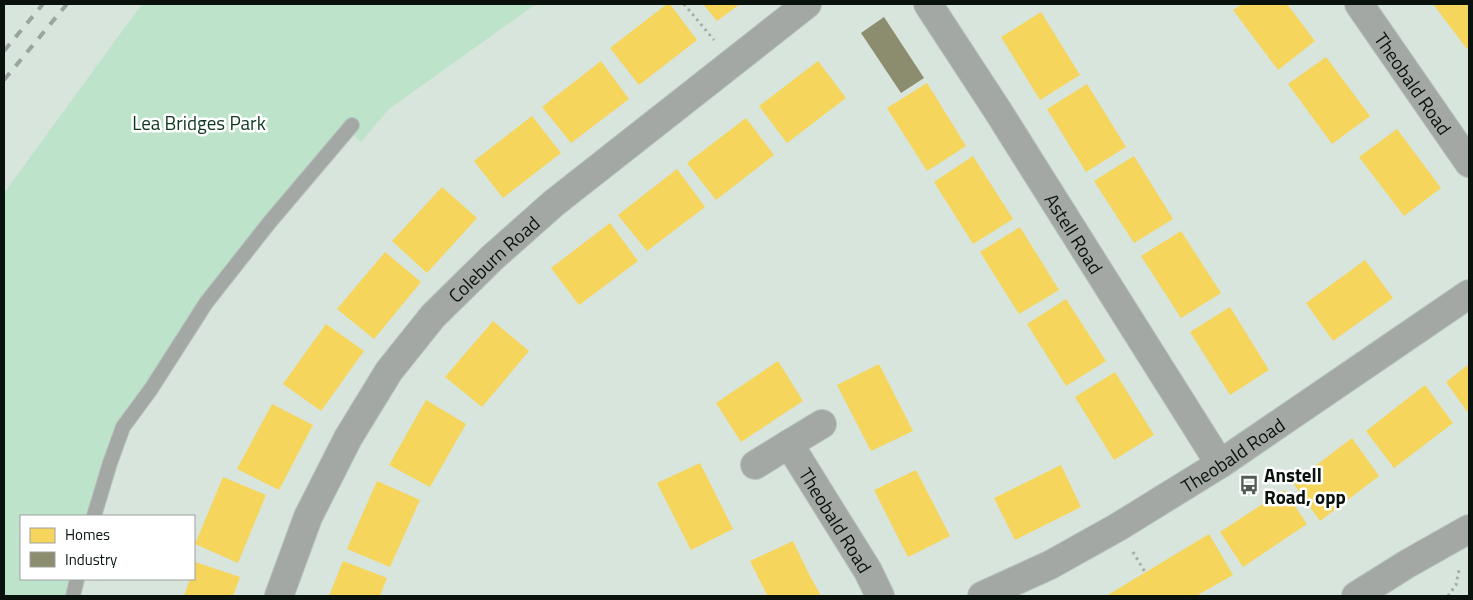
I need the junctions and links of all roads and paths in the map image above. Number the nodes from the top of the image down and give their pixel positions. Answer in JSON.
{"nodes":[{"id":1,"x":684,"y":4,"type":"edge"},
{"id":2,"x":807,"y":4,"type":"edge"},
{"id":3,"x":928,"y":4,"type":"edge"},
{"id":4,"x":1358,"y":4,"type":"edge"},
{"id":5,"x":732,"y":62,"type":"junction"},
{"id":6,"x":352,"y":125,"type":"dead end"},
{"id":7,"x":1469,"y":163,"type":"edge"},
{"id":8,"x":1469,"y":294,"type":"edge"},
{"id":9,"x":822,"y":424,"type":"dead end"},
{"id":10,"x":789,"y":444,"type":"junction"},
{"id":11,"x":1220,"y":464,"type":"junction"},
{"id":12,"x":755,"y":465,"type":"dead end"},
{"id":13,"x":94,"y":515,"type":"edge"},
{"id":14,"x":1469,"y":529,"type":"edge"},
{"id":15,"x":77,"y":580,"type":"edge"},
{"id":16,"x":72,"y":596,"type":"edge"},
{"id":17,"x":279,"y":596,"type":"edge"},
{"id":18,"x":880,"y":596,"type":"edge"},
{"id":19,"x":982,"y":596,"type":"edge"},
{"id":20,"x":1356,"y":596,"type":"edge"}],
"edges":[{"from":1,"to":5,"type":"path"},
{"from":2,"to":5,"type":"street","name":"Coleburn Road"},
{"from":3,"to":11,"type":"street","name":"Astell Road"},
{"from":4,"to":7,"type":"street","name":"Theobald Road"},
{"from":5,"to":17,"type":"street","name":"Coleburn Road"},
{"from":6,"to":13,"type":"lane"},
{"from":8,"to":11,"type":"street","name":"Theobald Road"},
{"from":9,"to":10,"type":"street"},
{"from":10,"to":12,"type":"street"},
{"from":10,"to":18,"type":"street","name":"Theobald Road"},
{"from":11,"to":19,"type":"street","name":"Theobald Road"},
{"from":14,"to":20,"type":"street"},
{"from":15,"to":16,"type":"lane"}]}
